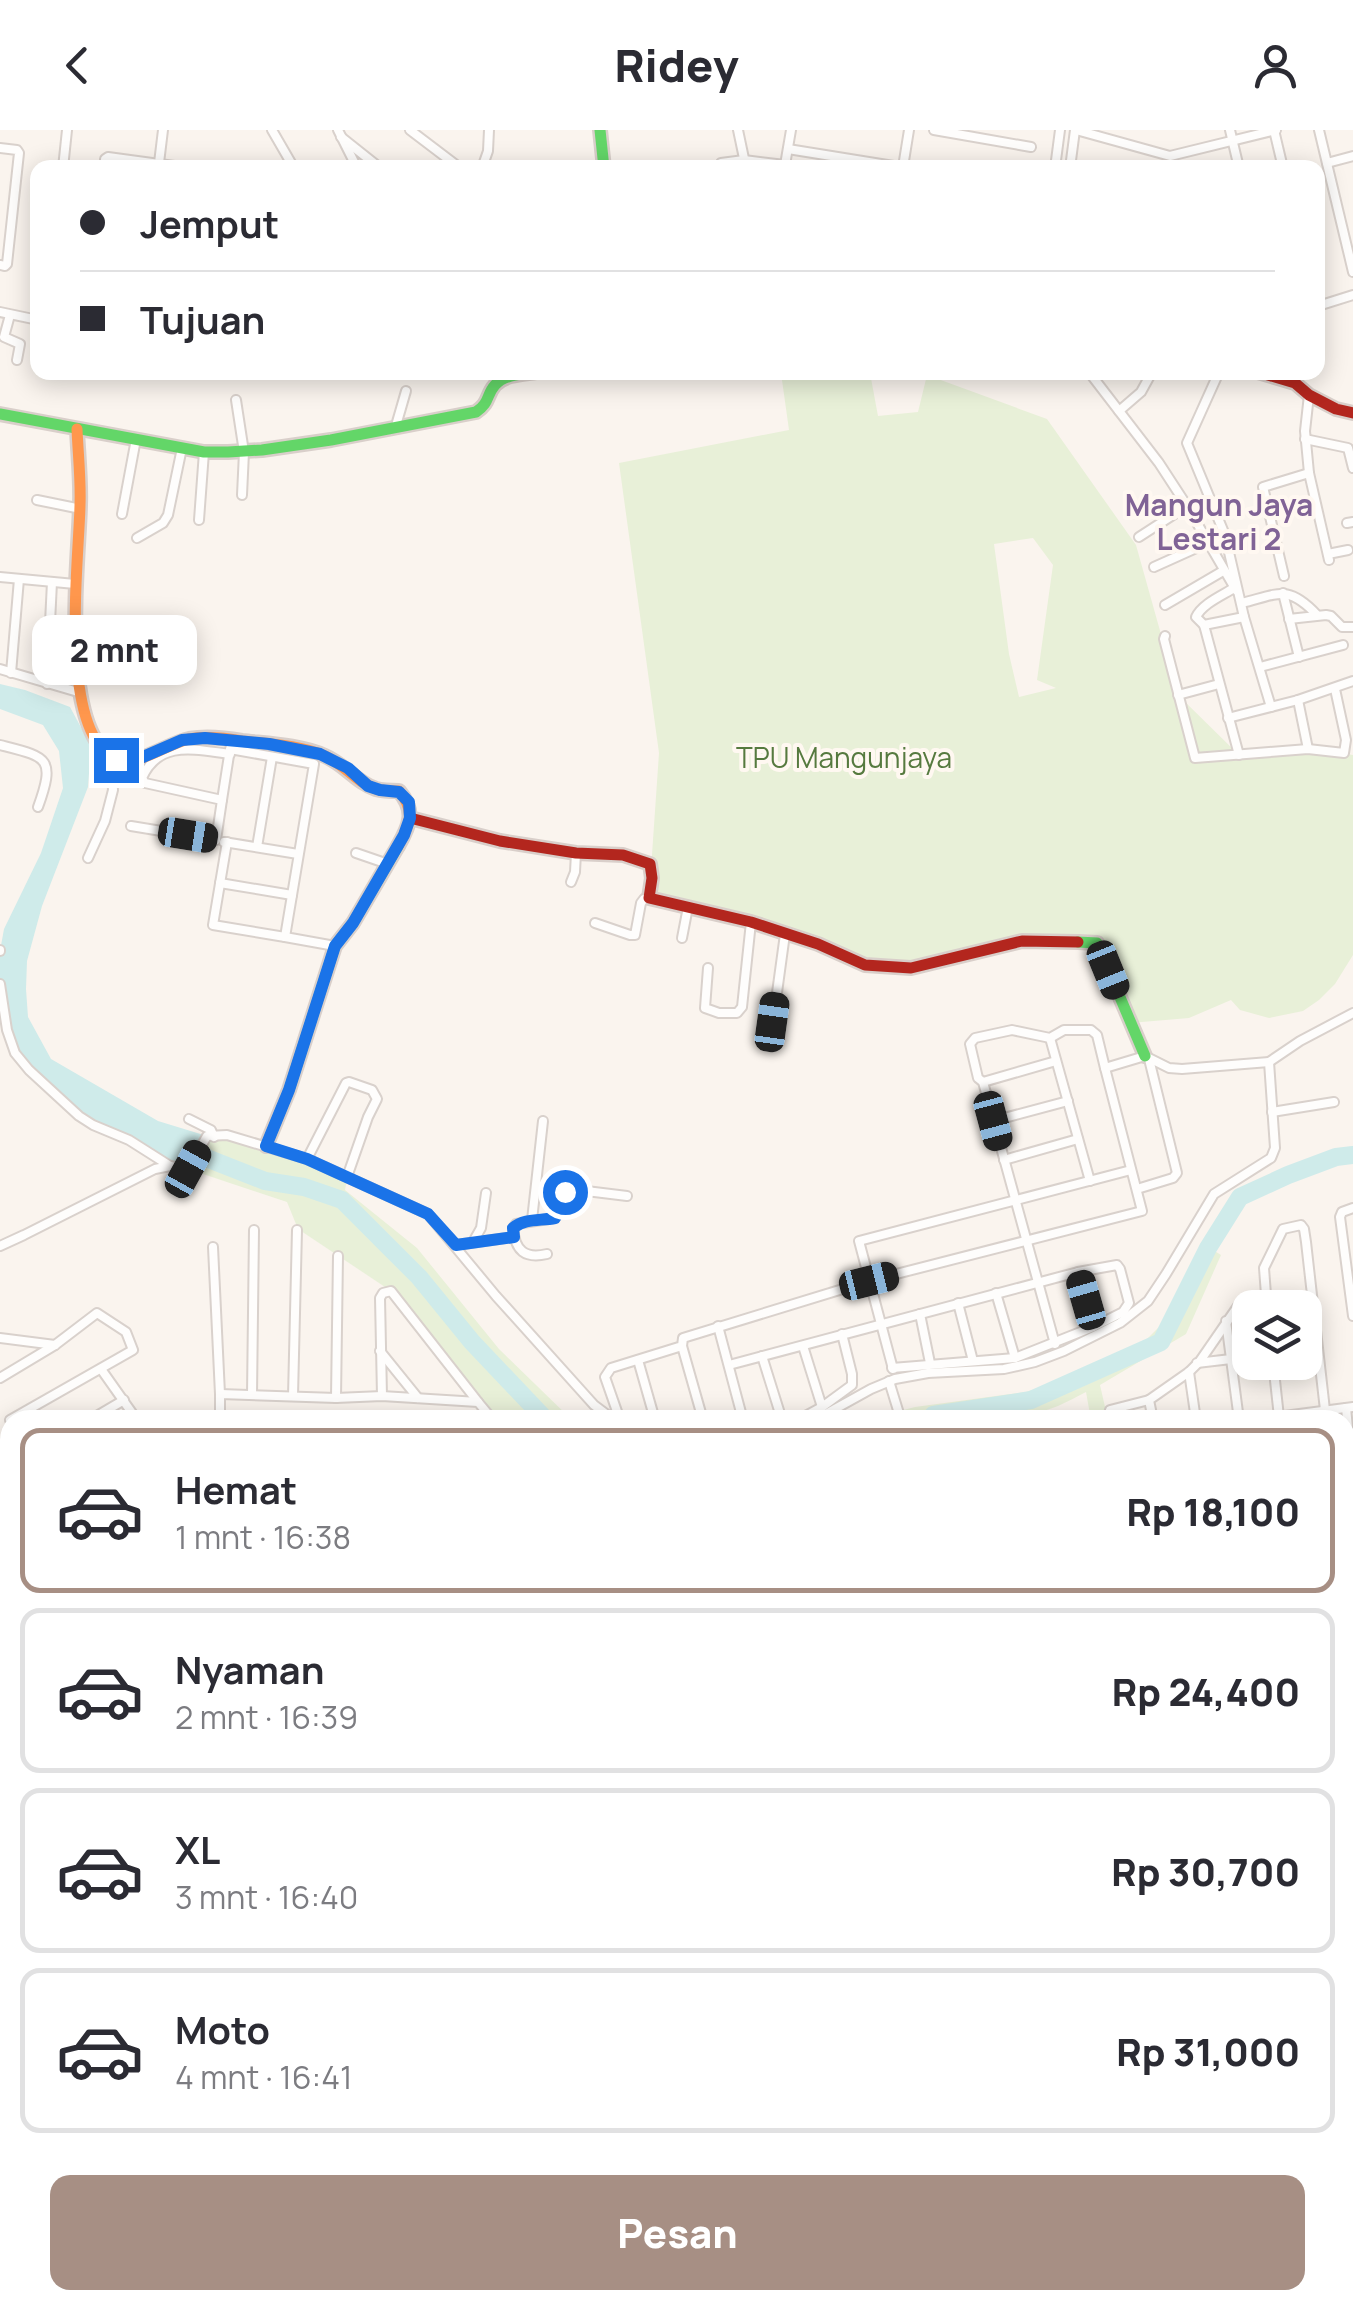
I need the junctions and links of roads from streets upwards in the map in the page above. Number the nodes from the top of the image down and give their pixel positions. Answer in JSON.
{"nodes":[{"id":1,"x":67,"y":130,"type":"edge"},
{"id":2,"x":162,"y":130,"type":"edge"},
{"id":3,"x":272,"y":130,"type":"edge"},
{"id":4,"x":410,"y":130,"type":"edge"},
{"id":5,"x":489,"y":130,"type":"edge"},
{"id":6,"x":600,"y":130,"type":"edge"},
{"id":7,"x":738,"y":130,"type":"edge"},
{"id":8,"x":791,"y":130,"type":"edge"},
{"id":9,"x":909,"y":130,"type":"edge"},
{"id":10,"x":934,"y":130,"type":"edge"},
{"id":11,"x":1018,"y":130,"type":"edge"},
{"id":12,"x":1060,"y":130,"type":"edge"},
{"id":13,"x":1076,"y":130,"type":"edge"},
{"id":14,"x":1230,"y":130,"type":"edge"},
{"id":15,"x":1274,"y":130,"type":"edge"},
{"id":16,"x":1320,"y":130,"type":"edge"},
{"id":17,"x":953,"y":132,"type":"edge"},
{"id":18,"x":340,"y":134,"type":"edge"},
{"id":19,"x":1111,"y":134,"type":"edge"},
{"id":20,"x":1233,"y":140,"type":"junction"},
{"id":21,"x":1016,"y":144,"type":"junction"},
{"id":22,"x":1031,"y":147,"type":"dead end"},
{"id":23,"x":0,"y":148,"type":"edge"},
{"id":24,"x":788,"y":149,"type":"junction"},
{"id":25,"x":1353,"y":156,"type":"edge"},
{"id":26,"x":65,"y":160,"type":"edge"},
{"id":27,"x":159,"y":160,"type":"edge"},
{"id":28,"x":289,"y":160,"type":"edge"},
{"id":29,"x":354,"y":160,"type":"edge"},
{"id":30,"x":371,"y":160,"type":"edge"},
{"id":31,"x":449,"y":160,"type":"edge"},
{"id":32,"x":485,"y":160,"type":"edge"},
{"id":33,"x":603,"y":160,"type":"edge"},
{"id":34,"x":744,"y":160,"type":"edge"},
{"id":35,"x":787,"y":160,"type":"edge"},
{"id":36,"x":861,"y":160,"type":"edge"},
{"id":37,"x":905,"y":160,"type":"edge"},
{"id":38,"x":1055,"y":160,"type":"edge"},
{"id":39,"x":1071,"y":160,"type":"edge"},
{"id":40,"x":1237,"y":160,"type":"edge"},
{"id":41,"x":1280,"y":160,"type":"edge"},
{"id":42,"x":1327,"y":163,"type":"junction"},
{"id":43,"x":0,"y":265,"type":"edge"},
{"id":44,"x":1353,"y":272,"type":"edge"},
{"id":45,"x":1353,"y":295,"type":"edge"},
{"id":46,"x":1325,"y":304,"type":"edge"},
{"id":47,"x":5,"y":314,"type":"edge"},
{"id":48,"x":30,"y":319,"type":"edge"},
{"id":49,"x":17,"y":360,"type":"dead end"},
{"id":50,"x":500,"y":380,"type":"edge"},
{"id":51,"x":1095,"y":380,"type":"edge"},
{"id":52,"x":1148,"y":380,"type":"edge"},
{"id":53,"x":1215,"y":380,"type":"edge"},
{"id":54,"x":1298,"y":380,"type":"edge"},
{"id":55,"x":406,"y":391,"type":"dead end"},
{"id":56,"x":1309,"y":395,"type":"junction"},
{"id":57,"x":236,"y":400,"type":"dead end"},
{"id":58,"x":1119,"y":411,"type":"junction"},
{"id":59,"x":1353,"y":413,"type":"edge"},
{"id":60,"x":0,"y":414,"type":"edge"},
{"id":61,"x":76,"y":429,"type":"junction"},
{"id":62,"x":395,"y":429,"type":"junction"},
{"id":63,"x":1306,"y":438,"type":"junction"},
{"id":64,"x":136,"y":440,"type":"junction"},
{"id":65,"x":182,"y":448,"type":"junction"},
{"id":66,"x":204,"y":452,"type":"junction"},
{"id":67,"x":244,"y":452,"type":"junction"},
{"id":68,"x":1353,"y":468,"type":"edge"},
{"id":69,"x":1309,"y":474,"type":"junction"},
{"id":70,"x":242,"y":495,"type":"dead end"},
{"id":71,"x":37,"y":500,"type":"dead end"},
{"id":72,"x":1187,"y":506,"type":"junction"},
{"id":73,"x":81,"y":509,"type":"junction"},
{"id":74,"x":122,"y":514,"type":"dead end"},
{"id":75,"x":200,"y":520,"type":"dead end"},
{"id":76,"x":1225,"y":535,"type":"junction"},
{"id":77,"x":137,"y":538,"type":"dead end"},
{"id":78,"x":1139,"y":538,"type":"dead end"},
{"id":79,"x":1206,"y":542,"type":"junction"},
{"id":80,"x":1348,"y":550,"type":"dead end"},
{"id":81,"x":1154,"y":567,"type":"dead end"},
{"id":82,"x":1222,"y":571,"type":"junction"},
{"id":83,"x":1284,"y":576,"type":"dead end"},
{"id":84,"x":0,"y":577,"type":"edge"},
{"id":85,"x":19,"y":579,"type":"junction"},
{"id":86,"x":52,"y":582,"type":"junction"},
{"id":87,"x":75,"y":584,"type":"junction"},
{"id":88,"x":1283,"y":593,"type":"junction"},
{"id":89,"x":1238,"y":595,"type":"junction"},
{"id":90,"x":1166,"y":605,"type":"dead end"},
{"id":91,"x":1317,"y":615,"type":"junction"},
{"id":92,"x":1244,"y":617,"type":"junction"},
{"id":93,"x":1289,"y":619,"type":"junction"},
{"id":94,"x":1204,"y":624,"type":"junction"},
{"id":95,"x":1353,"y":626,"type":"edge"},
{"id":96,"x":1165,"y":636,"type":"dead end"},
{"id":97,"x":1343,"y":646,"type":"dead end"},
{"id":98,"x":1299,"y":657,"type":"junction"},
{"id":99,"x":1260,"y":667,"type":"junction"},
{"id":100,"x":0,"y":669,"type":"edge"},
{"id":101,"x":10,"y":672,"type":"junction"},
{"id":102,"x":1353,"y":682,"type":"edge"},
{"id":103,"x":47,"y":684,"type":"junction"},
{"id":104,"x":1219,"y":684,"type":"junction"},
{"id":105,"x":1334,"y":689,"type":"junction"},
{"id":106,"x":78,"y":692,"type":"junction"},
{"id":107,"x":1178,"y":695,"type":"junction"},
{"id":108,"x":1298,"y":700,"type":"junction"},
{"id":109,"x":1270,"y":707,"type":"junction"},
{"id":110,"x":1228,"y":718,"type":"junction"},
{"id":111,"x":0,"y":746,"type":"edge"},
{"id":112,"x":1308,"y":750,"type":"junction"},
{"id":113,"x":230,"y":754,"type":"junction"},
{"id":114,"x":1239,"y":755,"type":"junction"},
{"id":115,"x":272,"y":756,"type":"junction"},
{"id":116,"x":110,"y":757,"type":"junction"},
{"id":117,"x":222,"y":800,"type":"junction"},
{"id":118,"x":38,"y":807,"type":"dead end"},
{"id":119,"x":410,"y":818,"type":"junction"},
{"id":120,"x":131,"y":826,"type":"dead end"},
{"id":121,"x":216,"y":840,"type":"junction"},
{"id":122,"x":227,"y":842,"type":"junction"},
{"id":123,"x":257,"y":848,"type":"junction"},
{"id":124,"x":356,"y":853,"type":"dead end"},
{"id":125,"x":576,"y":853,"type":"junction"},
{"id":126,"x":298,"y":854,"type":"junction"},
{"id":127,"x":88,"y":858,"type":"dead end"},
{"id":128,"x":388,"y":864,"type":"junction"},
{"id":129,"x":571,"y":882,"type":"dead end"},
{"id":130,"x":220,"y":883,"type":"junction"},
{"id":131,"x":292,"y":896,"type":"junction"},
{"id":132,"x":648,"y":898,"type":"junction"},
{"id":133,"x":688,"y":907,"type":"junction"},
{"id":134,"x":751,"y":922,"type":"junction"},
{"id":135,"x":595,"y":923,"type":"dead end"},
{"id":136,"x":785,"y":934,"type":"junction"},
{"id":137,"x":286,"y":937,"type":"junction"},
{"id":138,"x":682,"y":938,"type":"dead end"},
{"id":139,"x":335,"y":946,"type":"junction"},
{"id":140,"x":708,"y":968,"type":"dead end"},
{"id":141,"x":0,"y":984,"type":"edge"},
{"id":142,"x":1353,"y":1013,"type":"edge"},
{"id":143,"x":772,"y":1022,"type":"dead end"},
{"id":144,"x":1050,"y":1038,"type":"junction"},
{"id":145,"x":1147,"y":1058,"type":"junction"},
{"id":146,"x":1056,"y":1061,"type":"junction"},
{"id":147,"x":1269,"y":1062,"type":"junction"},
{"id":148,"x":1106,"y":1068,"type":"junction"},
{"id":149,"x":982,"y":1082,"type":"junction"},
{"id":150,"x":1068,"y":1101,"type":"junction"},
{"id":151,"x":1334,"y":1102,"type":"dead end"},
{"id":152,"x":1272,"y":1112,"type":"junction"},
{"id":153,"x":189,"y":1118,"type":"dead end"},
{"id":154,"x":543,"y":1121,"type":"dead end"},
{"id":155,"x":993,"y":1121,"type":"junction"},
{"id":156,"x":210,"y":1136,"type":"junction"},
{"id":157,"x":1078,"y":1139,"type":"junction"},
{"id":158,"x":266,"y":1146,"type":"junction"},
{"id":159,"x":307,"y":1159,"type":"junction"},
{"id":160,"x":1004,"y":1160,"type":"junction"},
{"id":161,"x":170,"y":1166,"type":"junction"},
{"id":162,"x":1131,"y":1170,"type":"junction"},
{"id":163,"x":347,"y":1177,"type":"junction"},
{"id":164,"x":1090,"y":1181,"type":"junction"},
{"id":165,"x":1136,"y":1189,"type":"junction"},
{"id":166,"x":486,"y":1193,"type":"dead end"},
{"id":167,"x":627,"y":1196,"type":"dead end"},
{"id":168,"x":1015,"y":1200,"type":"junction"},
{"id":169,"x":1353,"y":1208,"type":"edge"},
{"id":170,"x":532,"y":1220,"type":"junction"},
{"id":171,"x":254,"y":1230,"type":"dead end"},
{"id":172,"x":297,"y":1230,"type":"dead end"},
{"id":173,"x":514,"y":1237,"type":"junction"},
{"id":174,"x":472,"y":1242,"type":"junction"},
{"id":175,"x":1027,"y":1242,"type":"junction"},
{"id":176,"x":456,"y":1245,"type":"junction"},
{"id":177,"x":0,"y":1246,"type":"edge"},
{"id":178,"x":213,"y":1246,"type":"dead end"},
{"id":179,"x":547,"y":1254,"type":"dead end"},
{"id":180,"x":338,"y":1256,"type":"dead end"},
{"id":181,"x":1078,"y":1272,"type":"junction"},
{"id":182,"x":869,"y":1281,"type":"junction"},
{"id":183,"x":1037,"y":1282,"type":"junction"},
{"id":184,"x":1266,"y":1290,"type":"edge"},
{"id":185,"x":1311,"y":1290,"type":"edge"},
{"id":186,"x":996,"y":1293,"type":"junction"},
{"id":187,"x":958,"y":1304,"type":"junction"},
{"id":188,"x":920,"y":1314,"type":"junction"},
{"id":189,"x":1232,"y":1314,"type":"edge"},
{"id":190,"x":1353,"y":1316,"type":"edge"},
{"id":191,"x":1226,"y":1321,"type":"junction"},
{"id":192,"x":881,"y":1324,"type":"junction"},
{"id":193,"x":718,"y":1326,"type":"junction"},
{"id":194,"x":1094,"y":1327,"type":"junction"},
{"id":195,"x":842,"y":1334,"type":"junction"},
{"id":196,"x":0,"y":1338,"type":"edge"},
{"id":197,"x":1056,"y":1344,"type":"junction"},
{"id":198,"x":56,"y":1345,"type":"junction"},
{"id":199,"x":682,"y":1346,"type":"junction"},
{"id":200,"x":803,"y":1346,"type":"junction"},
{"id":201,"x":380,"y":1350,"type":"junction"},
{"id":202,"x":762,"y":1356,"type":"junction"},
{"id":203,"x":1014,"y":1358,"type":"junction"},
{"id":204,"x":1231,"y":1359,"type":"junction"},
{"id":205,"x":638,"y":1360,"type":"junction"},
{"id":206,"x":974,"y":1361,"type":"junction"},
{"id":207,"x":930,"y":1363,"type":"junction"},
{"id":208,"x":1198,"y":1363,"type":"junction"},
{"id":209,"x":729,"y":1365,"type":"junction"},
{"id":210,"x":892,"y":1368,"type":"junction"},
{"id":211,"x":101,"y":1369,"type":"junction"},
{"id":212,"x":1189,"y":1372,"type":"junction"},
{"id":213,"x":0,"y":1378,"type":"edge"},
{"id":214,"x":892,"y":1380,"type":"junction"},
{"id":215,"x":1275,"y":1380,"type":"edge"},
{"id":216,"x":1322,"y":1380,"type":"edge"},
{"id":217,"x":220,"y":1394,"type":"junction"},
{"id":218,"x":252,"y":1395,"type":"junction"},
{"id":219,"x":293,"y":1396,"type":"junction"},
{"id":220,"x":382,"y":1396,"type":"junction"},
{"id":221,"x":336,"y":1398,"type":"junction"},
{"id":222,"x":418,"y":1398,"type":"junction"},
{"id":223,"x":124,"y":1400,"type":"junction"},
{"id":224,"x":1149,"y":1400,"type":"junction"},
{"id":225,"x":478,"y":1402,"type":"junction"},
{"id":226,"x":822,"y":1407,"type":"junction"},
{"id":227,"x":1347,"y":1408,"type":"edge"},
{"id":228,"x":28,"y":1410,"type":"edge"},
{"id":229,"x":107,"y":1410,"type":"edge"},
{"id":230,"x":130,"y":1410,"type":"edge"},
{"id":231,"x":220,"y":1410,"type":"edge"},
{"id":232,"x":485,"y":1410,"type":"edge"},
{"id":233,"x":602,"y":1410,"type":"edge"},
{"id":234,"x":614,"y":1410,"type":"edge"},
{"id":235,"x":652,"y":1410,"type":"edge"},
{"id":236,"x":700,"y":1410,"type":"edge"},
{"id":237,"x":740,"y":1410,"type":"edge"},
{"id":238,"x":779,"y":1410,"type":"edge"},
{"id":239,"x":816,"y":1410,"type":"edge"},
{"id":240,"x":835,"y":1410,"type":"edge"},
{"id":241,"x":898,"y":1410,"type":"edge"},
{"id":242,"x":1110,"y":1410,"type":"edge"},
{"id":243,"x":1151,"y":1410,"type":"edge"},
{"id":244,"x":1195,"y":1410,"type":"edge"},
{"id":245,"x":1238,"y":1410,"type":"edge"},
{"id":246,"x":1278,"y":1410,"type":"edge"},
{"id":247,"x":1325,"y":1410,"type":"joint"}],
"edges":[{"from":1,"to":26,"type":"street"},
{"from":2,"to":27,"type":"street"},
{"from":3,"to":28,"type":"street"},
{"from":4,"to":31,"type":"street"},
{"from":5,"to":32,"type":"street"},
{"from":6,"to":33,"type":"street"},
{"from":7,"to":34,"type":"street"},
{"from":8,"to":24,"type":"street"},
{"from":9,"to":37,"type":"street"},
{"from":10,"to":17,"type":"street"},
{"from":11,"to":21,"type":"street"},
{"from":12,"to":38,"type":"street"},
{"from":13,"to":19,"type":"street"},
{"from":13,"to":39,"type":"street"},
{"from":14,"to":20,"type":"street"},
{"from":15,"to":20,"type":"street"},
{"from":15,"to":41,"type":"street"},
{"from":16,"to":42,"type":"street"},
{"from":17,"to":21,"type":"street"},
{"from":18,"to":29,"type":"street"},
{"from":18,"to":30,"type":"street"},
{"from":19,"to":20,"type":"street"},
{"from":20,"to":40,"type":"street"},
{"from":21,"to":22,"type":"street"},
{"from":23,"to":43,"type":"street"},
{"from":24,"to":35,"type":"street"},
{"from":24,"to":36,"type":"street"},
{"from":25,"to":42,"type":"street"},
{"from":42,"to":44,"type":"street"},
{"from":45,"to":46,"type":"street"},
{"from":47,"to":48,"type":"street"},
{"from":47,"to":49,"type":"street"},
{"from":50,"to":62,"type":"street"},
{"from":51,"to":58,"type":"street"},
{"from":52,"to":58,"type":"street"},
{"from":53,"to":76,"type":"street"},
{"from":54,"to":56,"type":"street"},
{"from":55,"to":62,"type":"street"},
{"from":56,"to":59,"type":"street"},
{"from":56,"to":63,"type":"street"},
{"from":57,"to":67,"type":"street"},
{"from":58,"to":72,"type":"street"},
{"from":60,"to":61,"type":"street"},
{"from":61,"to":64,"type":"street"},
{"from":61,"to":73,"type":"street"},
{"from":62,"to":67,"type":"street"},
{"from":63,"to":68,"type":"street"},
{"from":63,"to":69,"type":"street"},
{"from":64,"to":65,"type":"street"},
{"from":64,"to":74,"type":"street"},
{"from":65,"to":66,"type":"street"},
{"from":65,"to":77,"type":"street"},
{"from":66,"to":67,"type":"street"},
{"from":66,"to":75,"type":"street"},
{"from":67,"to":70,"type":"street"},
{"from":69,"to":80,"type":"street"},
{"from":69,"to":83,"type":"street"},
{"from":71,"to":73,"type":"street"},
{"from":72,"to":78,"type":"street"},
{"from":72,"to":79,"type":"street"},
{"from":73,"to":87,"type":"street"},
{"from":76,"to":79,"type":"street"},
{"from":76,"to":89,"type":"street"},
{"from":79,"to":81,"type":"street"},
{"from":79,"to":82,"type":"street"},
{"from":82,"to":89,"type":"street"},
{"from":82,"to":90,"type":"street"},
{"from":84,"to":85,"type":"street"},
{"from":85,"to":86,"type":"street"},
{"from":85,"to":101,"type":"street"},
{"from":86,"to":87,"type":"street"},
{"from":86,"to":103,"type":"street"},
{"from":87,"to":106,"type":"street"},
{"from":88,"to":89,"type":"street"},
{"from":88,"to":91,"type":"street"},
{"from":88,"to":93,"type":"street"},
{"from":89,"to":92,"type":"street"},
{"from":89,"to":94,"type":"street"},
{"from":91,"to":93,"type":"street"},
{"from":91,"to":95,"type":"street"},
{"from":92,"to":94,"type":"street"},
{"from":92,"to":99,"type":"street"},
{"from":93,"to":98,"type":"street"},
{"from":94,"to":104,"type":"street"},
{"from":96,"to":107,"type":"street"},
{"from":97,"to":98,"type":"street"},
{"from":98,"to":99,"type":"street"},
{"from":99,"to":109,"type":"street"},
{"from":100,"to":101,"type":"street"},
{"from":101,"to":103,"type":"street"},
{"from":102,"to":105,"type":"street"},
{"from":103,"to":106,"type":"street"},
{"from":104,"to":107,"type":"street"},
{"from":104,"to":110,"type":"street"},
{"from":105,"to":108,"type":"street"},
{"from":105,"to":112,"type":"street"},
{"from":106,"to":116,"type":"street"},
{"from":107,"to":114,"type":"street"},
{"from":108,"to":109,"type":"street"},
{"from":108,"to":112,"type":"street"},
{"from":109,"to":110,"type":"street"},
{"from":110,"to":114,"type":"street"},
{"from":111,"to":118,"type":"street"},
{"from":112,"to":114,"type":"street"},
{"from":113,"to":115,"type":"street"},
{"from":113,"to":117,"type":"street"},
{"from":113,"to":117,"type":"street"},
{"from":115,"to":123,"type":"street"},
{"from":115,"to":126,"type":"street"},
{"from":116,"to":119,"type":"street"},
{"from":116,"to":127,"type":"street"},
{"from":117,"to":121,"type":"street"},
{"from":119,"to":125,"type":"street"},
{"from":119,"to":128,"type":"street"},
{"from":120,"to":121,"type":"street"},
{"from":121,"to":122,"type":"street"},
{"from":122,"to":123,"type":"street"},
{"from":122,"to":130,"type":"street"},
{"from":123,"to":126,"type":"street"},
{"from":124,"to":128,"type":"street"},
{"from":125,"to":129,"type":"street"},
{"from":125,"to":132,"type":"street"},
{"from":126,"to":131,"type":"street"},
{"from":128,"to":139,"type":"street"},
{"from":130,"to":131,"type":"street"},
{"from":130,"to":137,"type":"street"},
{"from":131,"to":137,"type":"street"},
{"from":132,"to":133,"type":"street"},
{"from":132,"to":135,"type":"street"},
{"from":133,"to":134,"type":"street"},
{"from":133,"to":138,"type":"street"},
{"from":134,"to":136,"type":"street"},
{"from":134,"to":140,"type":"street"},
{"from":136,"to":143,"type":"street"},
{"from":136,"to":145,"type":"street"},
{"from":137,"to":139,"type":"street"},
{"from":139,"to":158,"type":"street"},
{"from":141,"to":161,"type":"street"},
{"from":142,"to":147,"type":"street"},
{"from":144,"to":146,"type":"street"},
{"from":144,"to":148,"type":"street"},
{"from":144,"to":149,"type":"street"},
{"from":145,"to":147,"type":"street"},
{"from":145,"to":148,"type":"street"},
{"from":145,"to":165,"type":"street"},
{"from":146,"to":149,"type":"street"},
{"from":146,"to":150,"type":"street"},
{"from":147,"to":152,"type":"street"},
{"from":148,"to":162,"type":"street"},
{"from":149,"to":155,"type":"street"},
{"from":150,"to":155,"type":"street"},
{"from":150,"to":157,"type":"street"},
{"from":151,"to":152,"type":"street"},
{"from":152,"to":214,"type":"street"},
{"from":153,"to":156,"type":"street"},
{"from":154,"to":170,"type":"street"},
{"from":155,"to":160,"type":"street"},
{"from":156,"to":158,"type":"street"},
{"from":156,"to":161,"type":"street"},
{"from":157,"to":160,"type":"street"},
{"from":157,"to":164,"type":"street"},
{"from":158,"to":159,"type":"street"},
{"from":159,"to":163,"type":"street"},
{"from":159,"to":163,"type":"street"},
{"from":160,"to":168,"type":"street"},
{"from":161,"to":177,"type":"street"},
{"from":162,"to":164,"type":"street"},
{"from":162,"to":165,"type":"street"},
{"from":163,"to":176,"type":"street"},
{"from":164,"to":168,"type":"street"},
{"from":165,"to":175,"type":"street"},
{"from":166,"to":174,"type":"street"},
{"from":167,"to":170,"type":"street"},
{"from":168,"to":175,"type":"street"},
{"from":168,"to":182,"type":"street"},
{"from":169,"to":190,"type":"street"},
{"from":170,"to":173,"type":"street"},
{"from":171,"to":218,"type":"street"},
{"from":172,"to":219,"type":"street"},
{"from":173,"to":174,"type":"street"},
{"from":173,"to":179,"type":"street"},
{"from":174,"to":176,"type":"street"},
{"from":175,"to":182,"type":"street"},
{"from":175,"to":183,"type":"street"},
{"from":176,"to":233,"type":"street"},
{"from":178,"to":217,"type":"street"},
{"from":180,"to":221,"type":"street"},
{"from":181,"to":183,"type":"street"},
{"from":181,"to":194,"type":"street"},
{"from":181,"to":194,"type":"street"},
{"from":182,"to":192,"type":"street"},
{"from":182,"to":193,"type":"street"},
{"from":183,"to":186,"type":"street"},
{"from":183,"to":197,"type":"street"},
{"from":184,"to":185,"type":"street"},
{"from":186,"to":187,"type":"street"},
{"from":186,"to":203,"type":"street"},
{"from":187,"to":188,"type":"street"},
{"from":187,"to":206,"type":"street"},
{"from":188,"to":192,"type":"street"},
{"from":188,"to":207,"type":"street"},
{"from":189,"to":191,"type":"street"},
{"from":191,"to":204,"type":"street"},
{"from":191,"to":208,"type":"street"},
{"from":192,"to":195,"type":"street"},
{"from":192,"to":210,"type":"street"},
{"from":193,"to":199,"type":"street"},
{"from":193,"to":209,"type":"street"},
{"from":194,"to":197,"type":"street"},
{"from":195,"to":200,"type":"street"},
{"from":195,"to":226,"type":"street"},
{"from":196,"to":198,"type":"street"},
{"from":197,"to":203,"type":"street"},
{"from":198,"to":211,"type":"street"},
{"from":198,"to":213,"type":"street"},
{"from":199,"to":205,"type":"street"},
{"from":199,"to":236,"type":"street"},
{"from":200,"to":202,"type":"street"},
{"from":200,"to":226,"type":"street"},
{"from":201,"to":220,"type":"street"},
{"from":201,"to":222,"type":"street"},
{"from":201,"to":225,"type":"street"},
{"from":202,"to":209,"type":"street"},
{"from":202,"to":238,"type":"street"},
{"from":203,"to":206,"type":"street"},
{"from":204,"to":208,"type":"street"},
{"from":204,"to":245,"type":"street"},
{"from":205,"to":234,"type":"street"},
{"from":205,"to":235,"type":"street"},
{"from":206,"to":207,"type":"street"},
{"from":207,"to":210,"type":"street"},
{"from":208,"to":212,"type":"street"},
{"from":209,"to":237,"type":"street"},
{"from":210,"to":214,"type":"street"},
{"from":211,"to":223,"type":"street"},
{"from":211,"to":228,"type":"street"},
{"from":212,"to":224,"type":"street"},
{"from":212,"to":244,"type":"street"},
{"from":214,"to":240,"type":"street"},
{"from":214,"to":241,"type":"street"},
{"from":215,"to":246,"type":"street"},
{"from":216,"to":247,"type":"street"},
{"from":217,"to":218,"type":"street"},
{"from":217,"to":231,"type":"street"},
{"from":218,"to":219,"type":"street"},
{"from":219,"to":221,"type":"street"},
{"from":220,"to":221,"type":"street"},
{"from":220,"to":222,"type":"street"},
{"from":222,"to":225,"type":"street"},
{"from":223,"to":229,"type":"street"},
{"from":223,"to":230,"type":"street"},
{"from":224,"to":242,"type":"street"},
{"from":224,"to":243,"type":"street"},
{"from":225,"to":232,"type":"street"},
{"from":226,"to":239,"type":"street"},
{"from":227,"to":247,"type":"street"}]}
